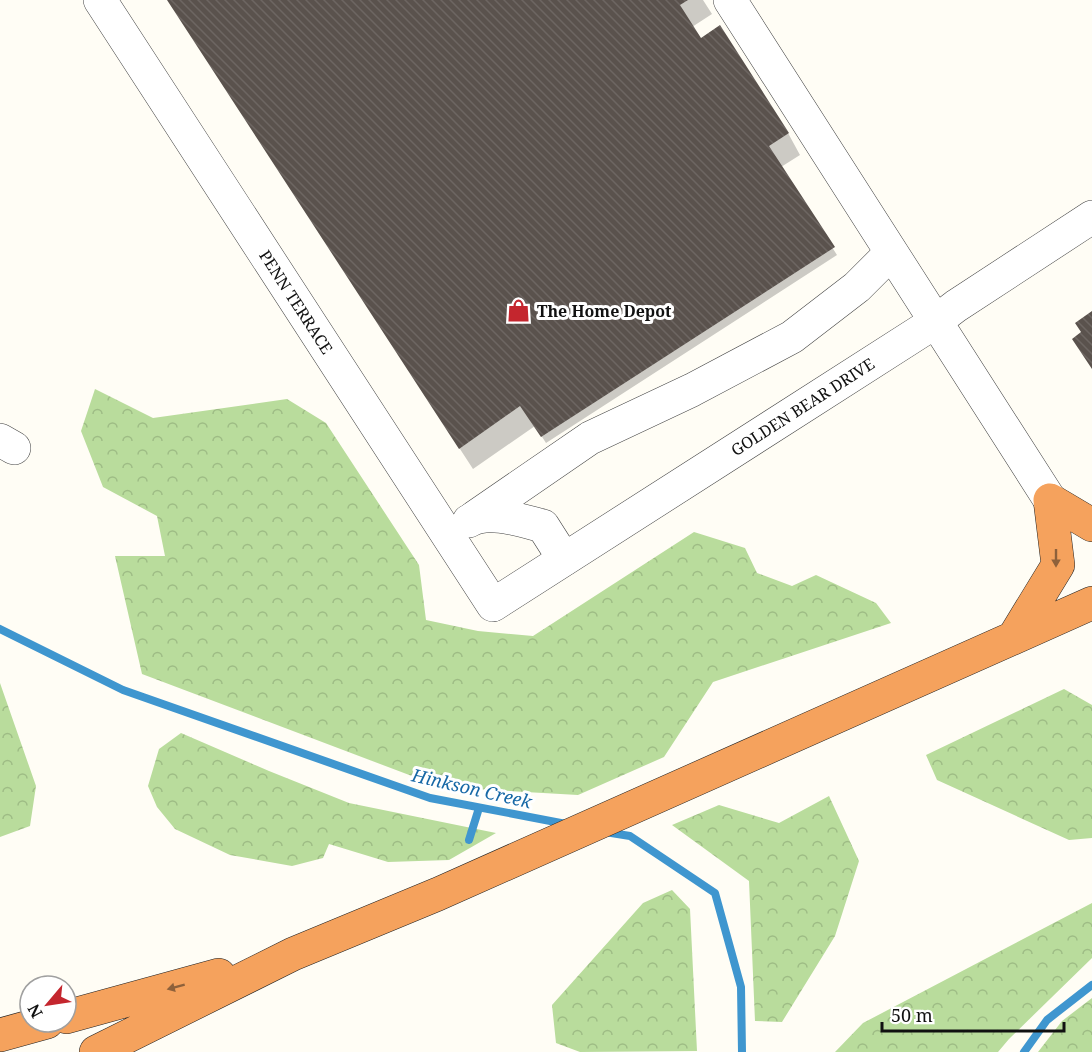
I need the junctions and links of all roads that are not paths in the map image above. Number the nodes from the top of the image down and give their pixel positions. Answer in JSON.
{"nodes":[{"id":1,"x":100,"y":0,"type":"edge"},
{"id":2,"x":730,"y":0,"type":"edge"},
{"id":3,"x":1092,"y":217,"type":"edge"},
{"id":4,"x":891,"y":253,"type":"junction"},
{"id":5,"x":936,"y":322,"type":"junction"},
{"id":6,"x":1050,"y":500,"type":"junction"},
{"id":7,"x":474,"y":518,"type":"junction"},
{"id":8,"x":1092,"y":525,"type":"edge"},
{"id":9,"x":447,"y":535,"type":"junction"},
{"id":10,"x":564,"y":559,"type":"junction"},
{"id":11,"x":1092,"y":603,"type":"edge"},
{"id":12,"x":493,"y":605,"type":"joint"},
{"id":13,"x":1014,"y":638,"type":"junction"},
{"id":14,"x":293,"y":954,"type":"junction"},
{"id":15,"x":78,"y":1014,"type":"edge"},
{"id":16,"x":18,"y":1030,"type":"edge"},
{"id":17,"x":0,"y":1035,"type":"edge"},
{"id":18,"x":96,"y":1052,"type":"edge"}],
"edges":[{"from":1,"to":9,"type":"street","name":"PENN TERRACE"},
{"from":2,"to":4,"type":"street"},
{"from":3,"to":5,"type":"street","name":"GOLDEN BEAR DRIVE"},
{"from":4,"to":5,"type":"street"},
{"from":4,"to":7,"type":"street"},
{"from":5,"to":6,"type":"street"},
{"from":5,"to":10,"type":"street","name":"GOLDEN BEAR DRIVE"},
{"from":6,"to":8,"type":"highway"},
{"from":6,"to":13,"type":"highway","one_way":true},
{"from":7,"to":9,"type":"street"},
{"from":7,"to":10,"type":"street"},
{"from":9,"to":12,"type":"street","name":"PENN TERRACE"},
{"from":10,"to":12,"type":"street","name":"GOLDEN BEAR DRIVE"},
{"from":11,"to":13,"type":"highway"},
{"from":13,"to":14,"type":"highway"},
{"from":14,"to":15,"type":"highway","one_way":true},
{"from":14,"to":18,"type":"highway"},
{"from":16,"to":17,"type":"highway"}]}
